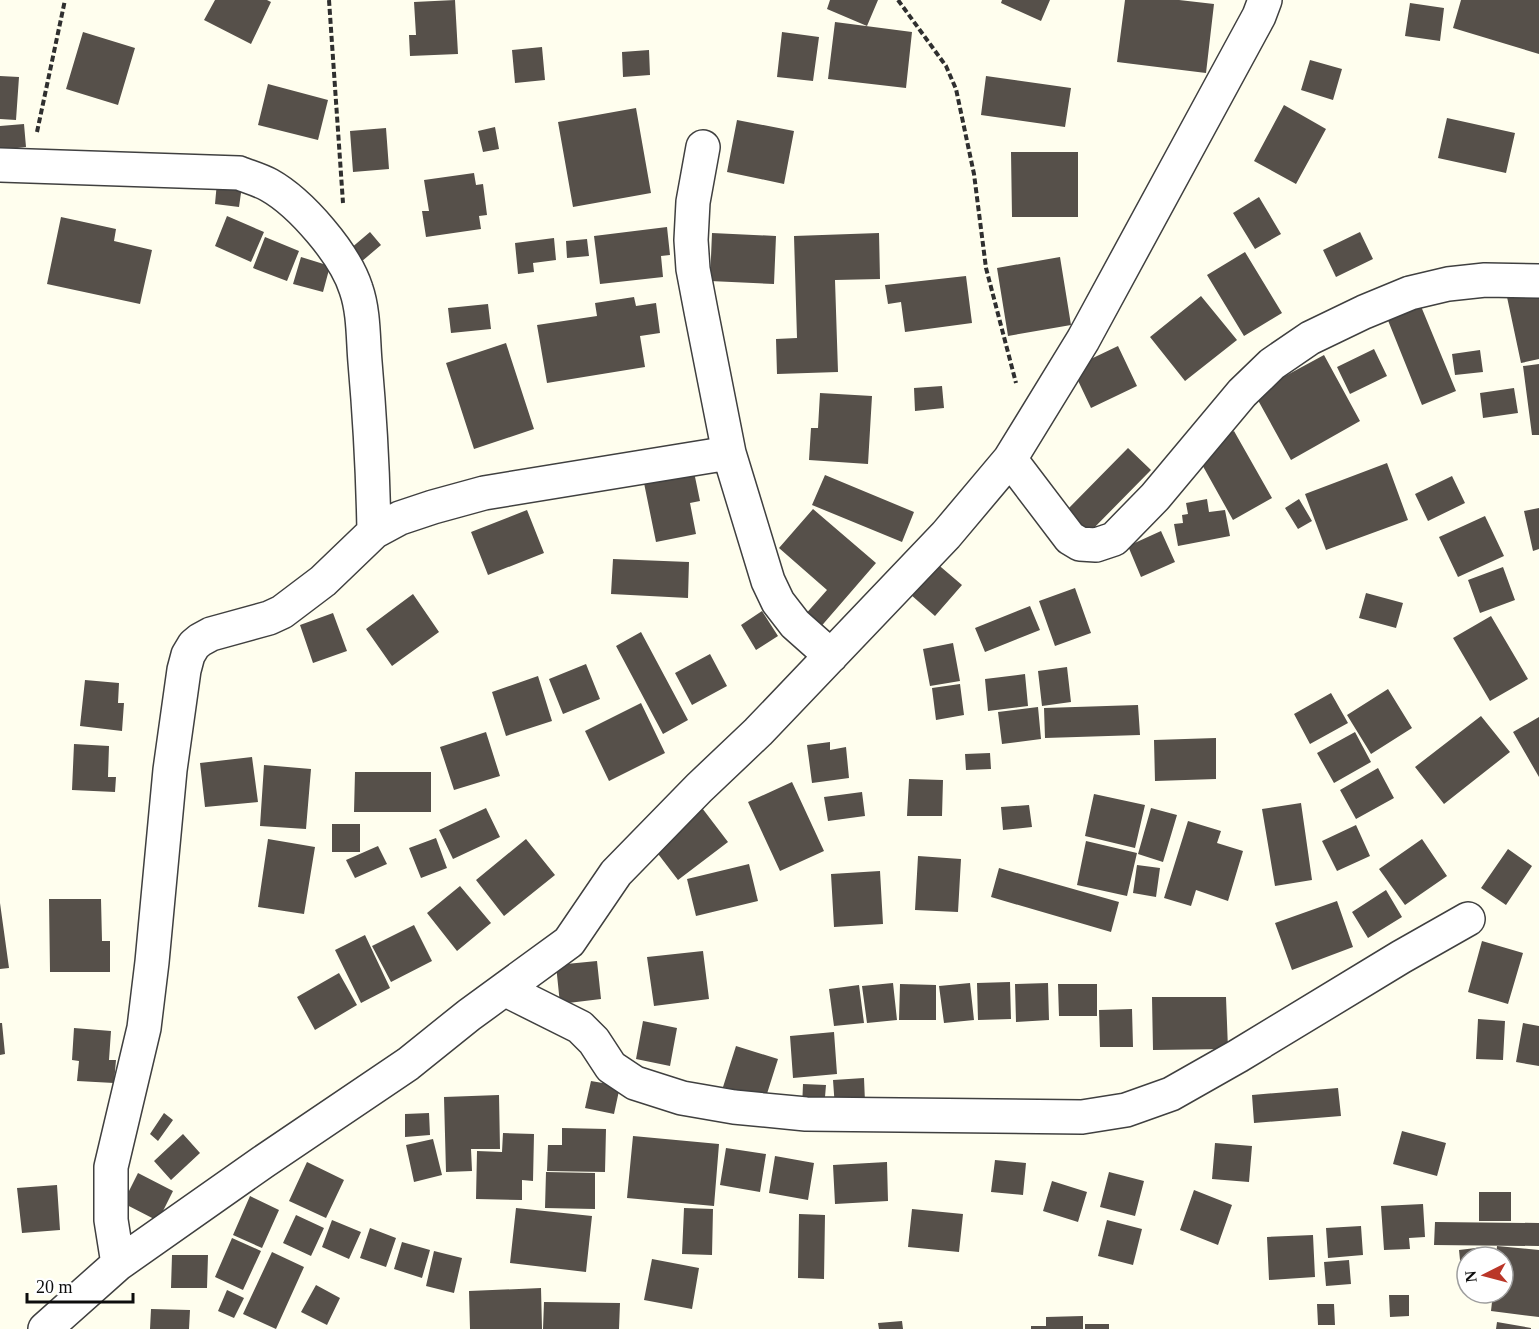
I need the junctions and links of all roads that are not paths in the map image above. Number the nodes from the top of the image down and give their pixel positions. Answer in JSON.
{"nodes":[{"id":1,"x":1265,"y":0,"type":"edge"},
{"id":2,"x":703,"y":147,"type":"dead end"},
{"id":3,"x":15,"y":165,"type":"edge"},
{"id":4,"x":1539,"y":281,"type":"edge"},
{"id":5,"x":729,"y":453,"type":"junction"},
{"id":6,"x":1010,"y":459,"type":"junction"},
{"id":7,"x":374,"y":532,"type":"junction"},
{"id":8,"x":831,"y":656,"type":"junction"},
{"id":9,"x":1468,"y":919,"type":"dead end"},
{"id":10,"x":506,"y":990,"type":"junction"},
{"id":11,"x":118,"y":1264,"type":"junction"},
{"id":12,"x":45,"y":1329,"type":"edge"}],
"edges":[{"from":1,"to":6,"type":"street"},
{"from":2,"to":5,"type":"street"},
{"from":3,"to":7,"type":"street"},
{"from":4,"to":6,"type":"street"},
{"from":5,"to":7,"type":"street"},
{"from":5,"to":8,"type":"street"},
{"from":6,"to":8,"type":"street"},
{"from":7,"to":11,"type":"street"},
{"from":8,"to":10,"type":"street"},
{"from":9,"to":10,"type":"street"},
{"from":10,"to":11,"type":"street"},
{"from":11,"to":12,"type":"street"}]}
